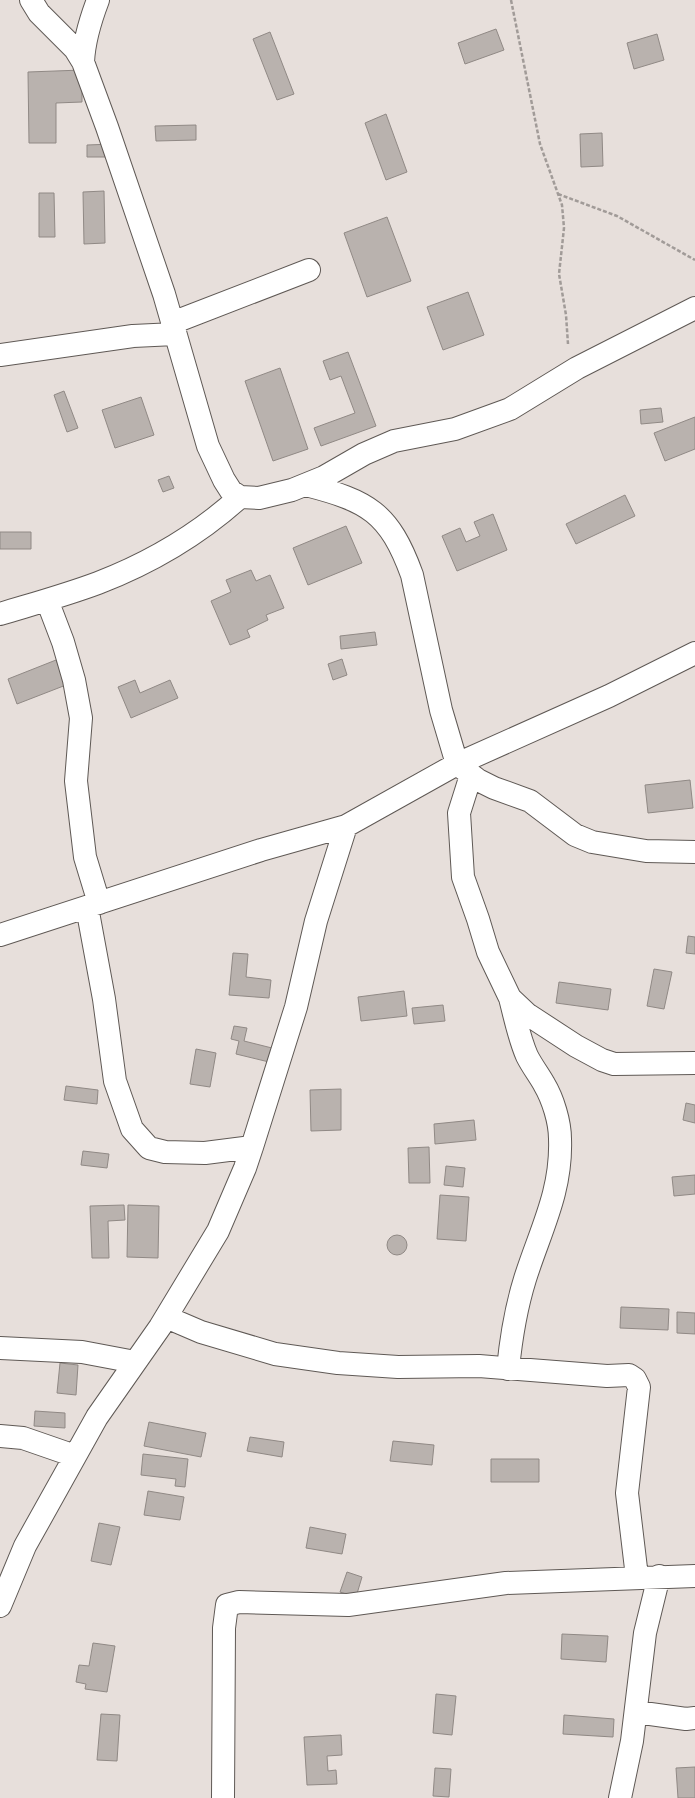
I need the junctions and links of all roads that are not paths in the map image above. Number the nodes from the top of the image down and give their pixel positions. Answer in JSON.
{"nodes":[{"id":1,"x":31,"y":0,"type":"edge"},
{"id":2,"x":98,"y":0,"type":"edge"},
{"id":3,"x":82,"y":62,"type":"junction"},
{"id":4,"x":308,"y":270,"type":"dead end"},
{"id":5,"x":695,"y":308,"type":"edge"},
{"id":6,"x":174,"y":329,"type":"junction"},
{"id":7,"x":0,"y":355,"type":"edge"},
{"id":8,"x":306,"y":485,"type":"junction"},
{"id":9,"x":240,"y":497,"type":"junction"},
{"id":10,"x":47,"y":600,"type":"junction"},
{"id":11,"x":0,"y":614,"type":"edge"},
{"id":12,"x":695,"y":653,"type":"edge"},
{"id":13,"x":464,"y":770,"type":"junction"},
{"id":14,"x":346,"y":826,"type":"junction"},
{"id":15,"x":695,"y":852,"type":"edge"},
{"id":16,"x":93,"y":905,"type":"junction"},
{"id":17,"x":0,"y":936,"type":"edge"},
{"id":18,"x":510,"y":998,"type":"junction"},
{"id":19,"x":695,"y":1063,"type":"edge"},
{"id":20,"x":252,"y":1147,"type":"junction"},
{"id":21,"x":166,"y":1316,"type":"junction"},
{"id":22,"x":0,"y":1348,"type":"edge"},
{"id":23,"x":135,"y":1362,"type":"junction"},
{"id":24,"x":508,"y":1368,"type":"junction"},
{"id":25,"x":0,"y":1436,"type":"edge"},
{"id":26,"x":75,"y":1456,"type":"junction"},
{"id":27,"x":659,"y":1576,"type":"junction"},
{"id":28,"x":695,"y":1576,"type":"edge"},
{"id":29,"x":637,"y":1577,"type":"junction"},
{"id":30,"x":0,"y":1606,"type":"edge"},
{"id":31,"x":636,"y":1712,"type":"junction"},
{"id":32,"x":695,"y":1718,"type":"edge"},
{"id":33,"x":223,"y":1798,"type":"edge"},
{"id":34,"x":620,"y":1798,"type":"edge"}],
"edges":[{"from":1,"to":3,"type":"street"},
{"from":2,"to":3,"type":"street"},
{"from":3,"to":6,"type":"street"},
{"from":4,"to":6,"type":"street"},
{"from":5,"to":8,"type":"street"},
{"from":6,"to":7,"type":"street"},
{"from":6,"to":9,"type":"street"},
{"from":8,"to":9,"type":"street"},
{"from":8,"to":13,"type":"street"},
{"from":9,"to":10,"type":"street"},
{"from":10,"to":11,"type":"street"},
{"from":10,"to":16,"type":"street"},
{"from":12,"to":13,"type":"street"},
{"from":13,"to":14,"type":"street"},
{"from":13,"to":15,"type":"street"},
{"from":13,"to":18,"type":"street"},
{"from":14,"to":16,"type":"street"},
{"from":14,"to":20,"type":"street"},
{"from":16,"to":17,"type":"street"},
{"from":16,"to":20,"type":"street"},
{"from":18,"to":19,"type":"street"},
{"from":18,"to":24,"type":"street"},
{"from":20,"to":21,"type":"street"},
{"from":21,"to":23,"type":"street"},
{"from":21,"to":24,"type":"street"},
{"from":22,"to":23,"type":"street"},
{"from":23,"to":26,"type":"street"},
{"from":24,"to":29,"type":"street"},
{"from":25,"to":26,"type":"street"},
{"from":26,"to":30,"type":"street"},
{"from":27,"to":28,"type":"street"},
{"from":27,"to":29,"type":"street"},
{"from":27,"to":31,"type":"street"},
{"from":29,"to":33,"type":"street"},
{"from":31,"to":32,"type":"street"},
{"from":31,"to":34,"type":"street"}]}
